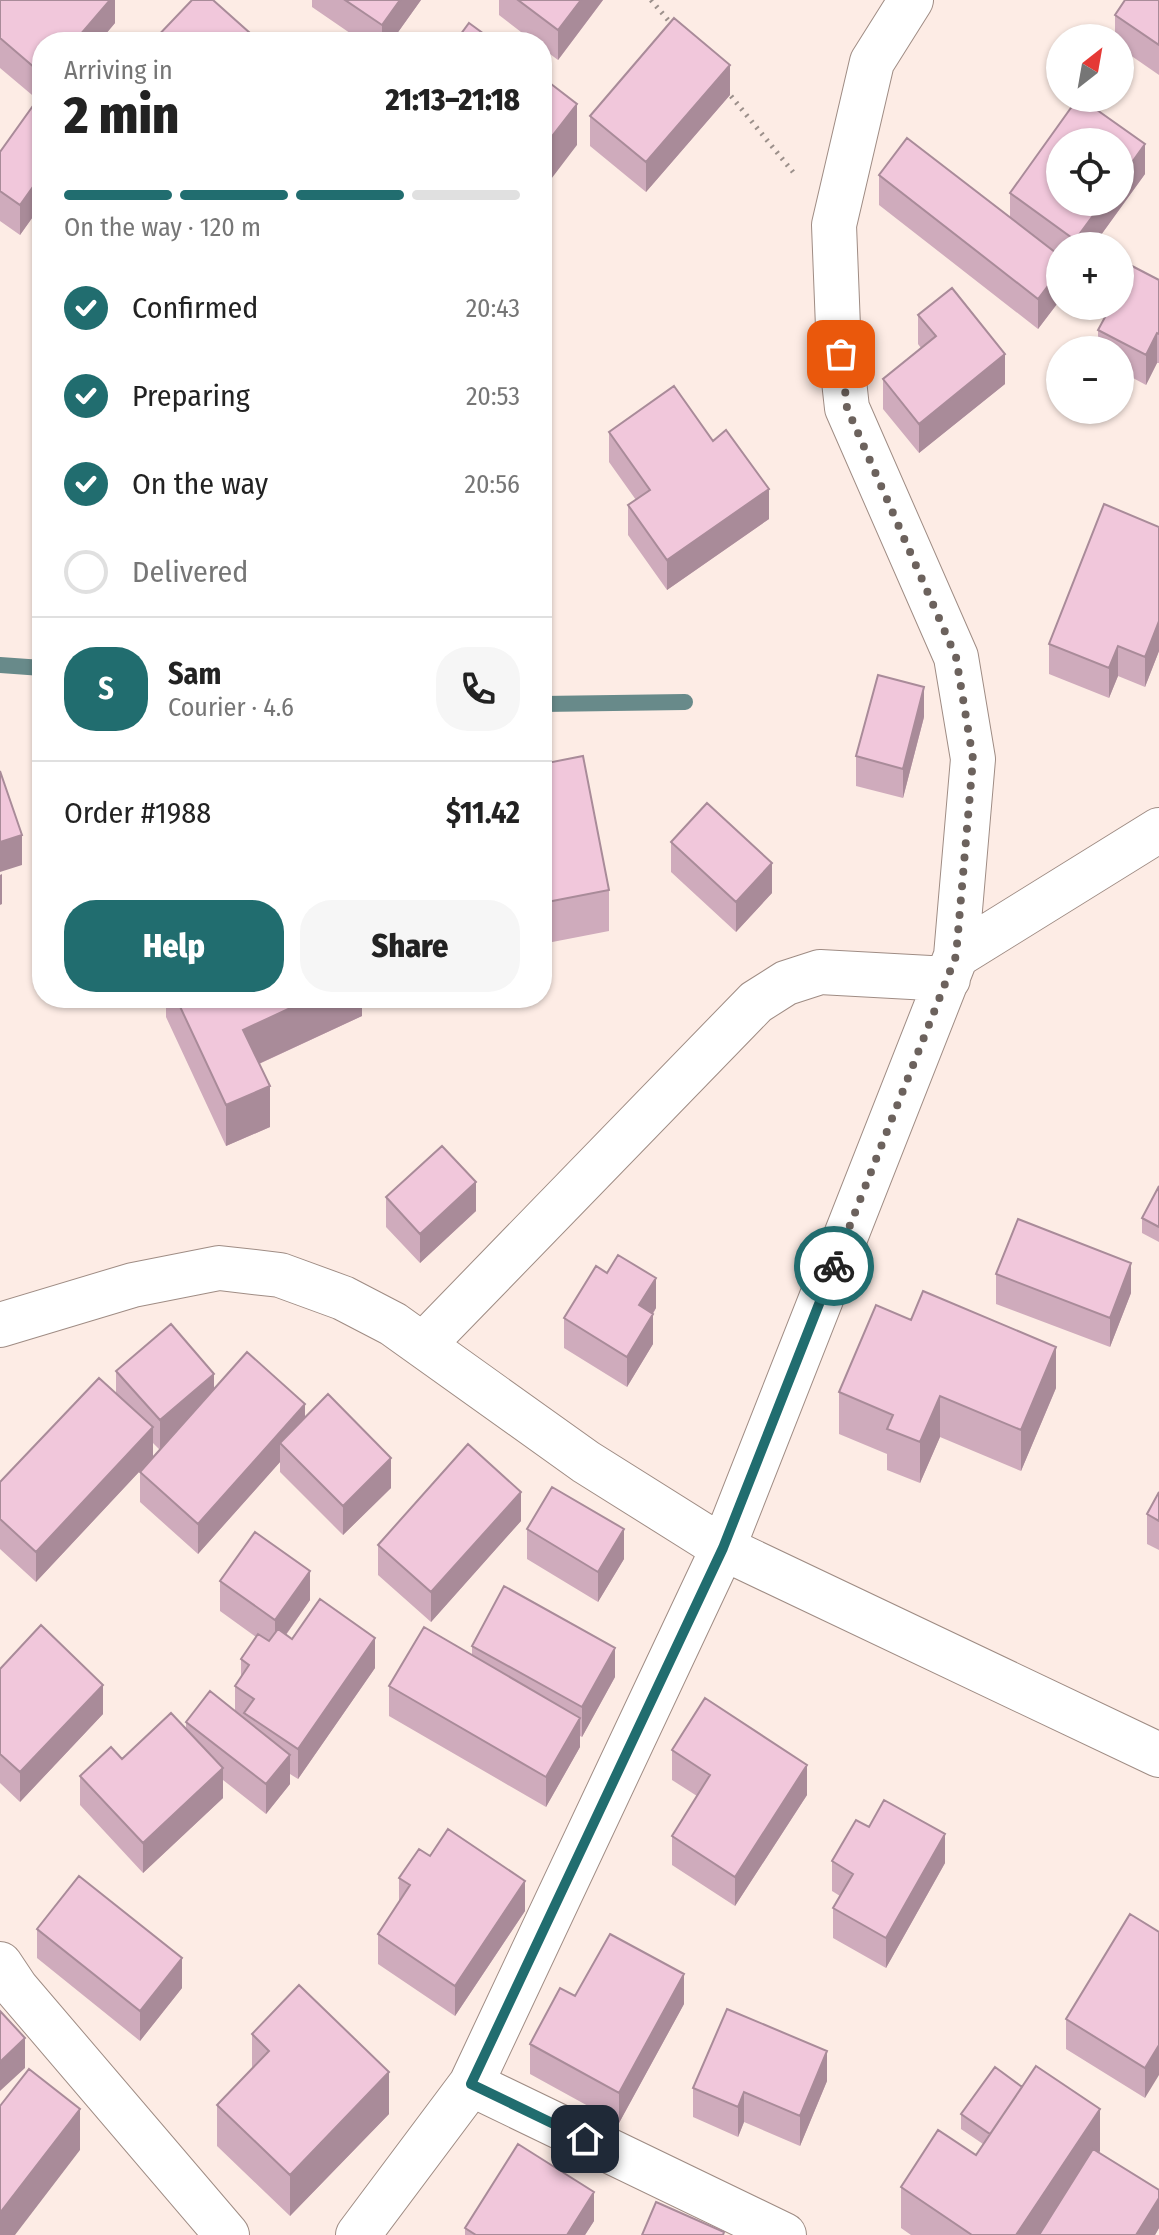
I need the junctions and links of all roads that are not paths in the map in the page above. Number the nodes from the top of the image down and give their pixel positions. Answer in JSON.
{"nodes":[{"id":1,"x":911,"y":0,"type":"edge"},
{"id":2,"x":1159,"y":830,"type":"edge"},
{"id":3,"x":952,"y":967,"type":"junction"},
{"id":4,"x":0,"y":1325,"type":"edge"},
{"id":5,"x":423,"y":1345,"type":"junction"},
{"id":6,"x":723,"y":1548,"type":"junction"},
{"id":7,"x":1159,"y":1755,"type":"edge"},
{"id":8,"x":0,"y":1964,"type":"edge"},
{"id":9,"x":471,"y":2084,"type":"junction"},
{"id":10,"x":227,"y":2235,"type":"edge"},
{"id":11,"x":358,"y":2235,"type":"edge"},
{"id":12,"x":784,"y":2235,"type":"edge"}],
"edges":[{"from":1,"to":3,"type":"street"},
{"from":2,"to":3,"type":"street"},
{"from":3,"to":5,"type":"street"},
{"from":3,"to":6,"type":"street"},
{"from":4,"to":5,"type":"street"},
{"from":5,"to":6,"type":"street"},
{"from":6,"to":7,"type":"street"},
{"from":6,"to":9,"type":"street"},
{"from":8,"to":10,"type":"street"},
{"from":9,"to":11,"type":"street"},
{"from":9,"to":12,"type":"street"}]}
